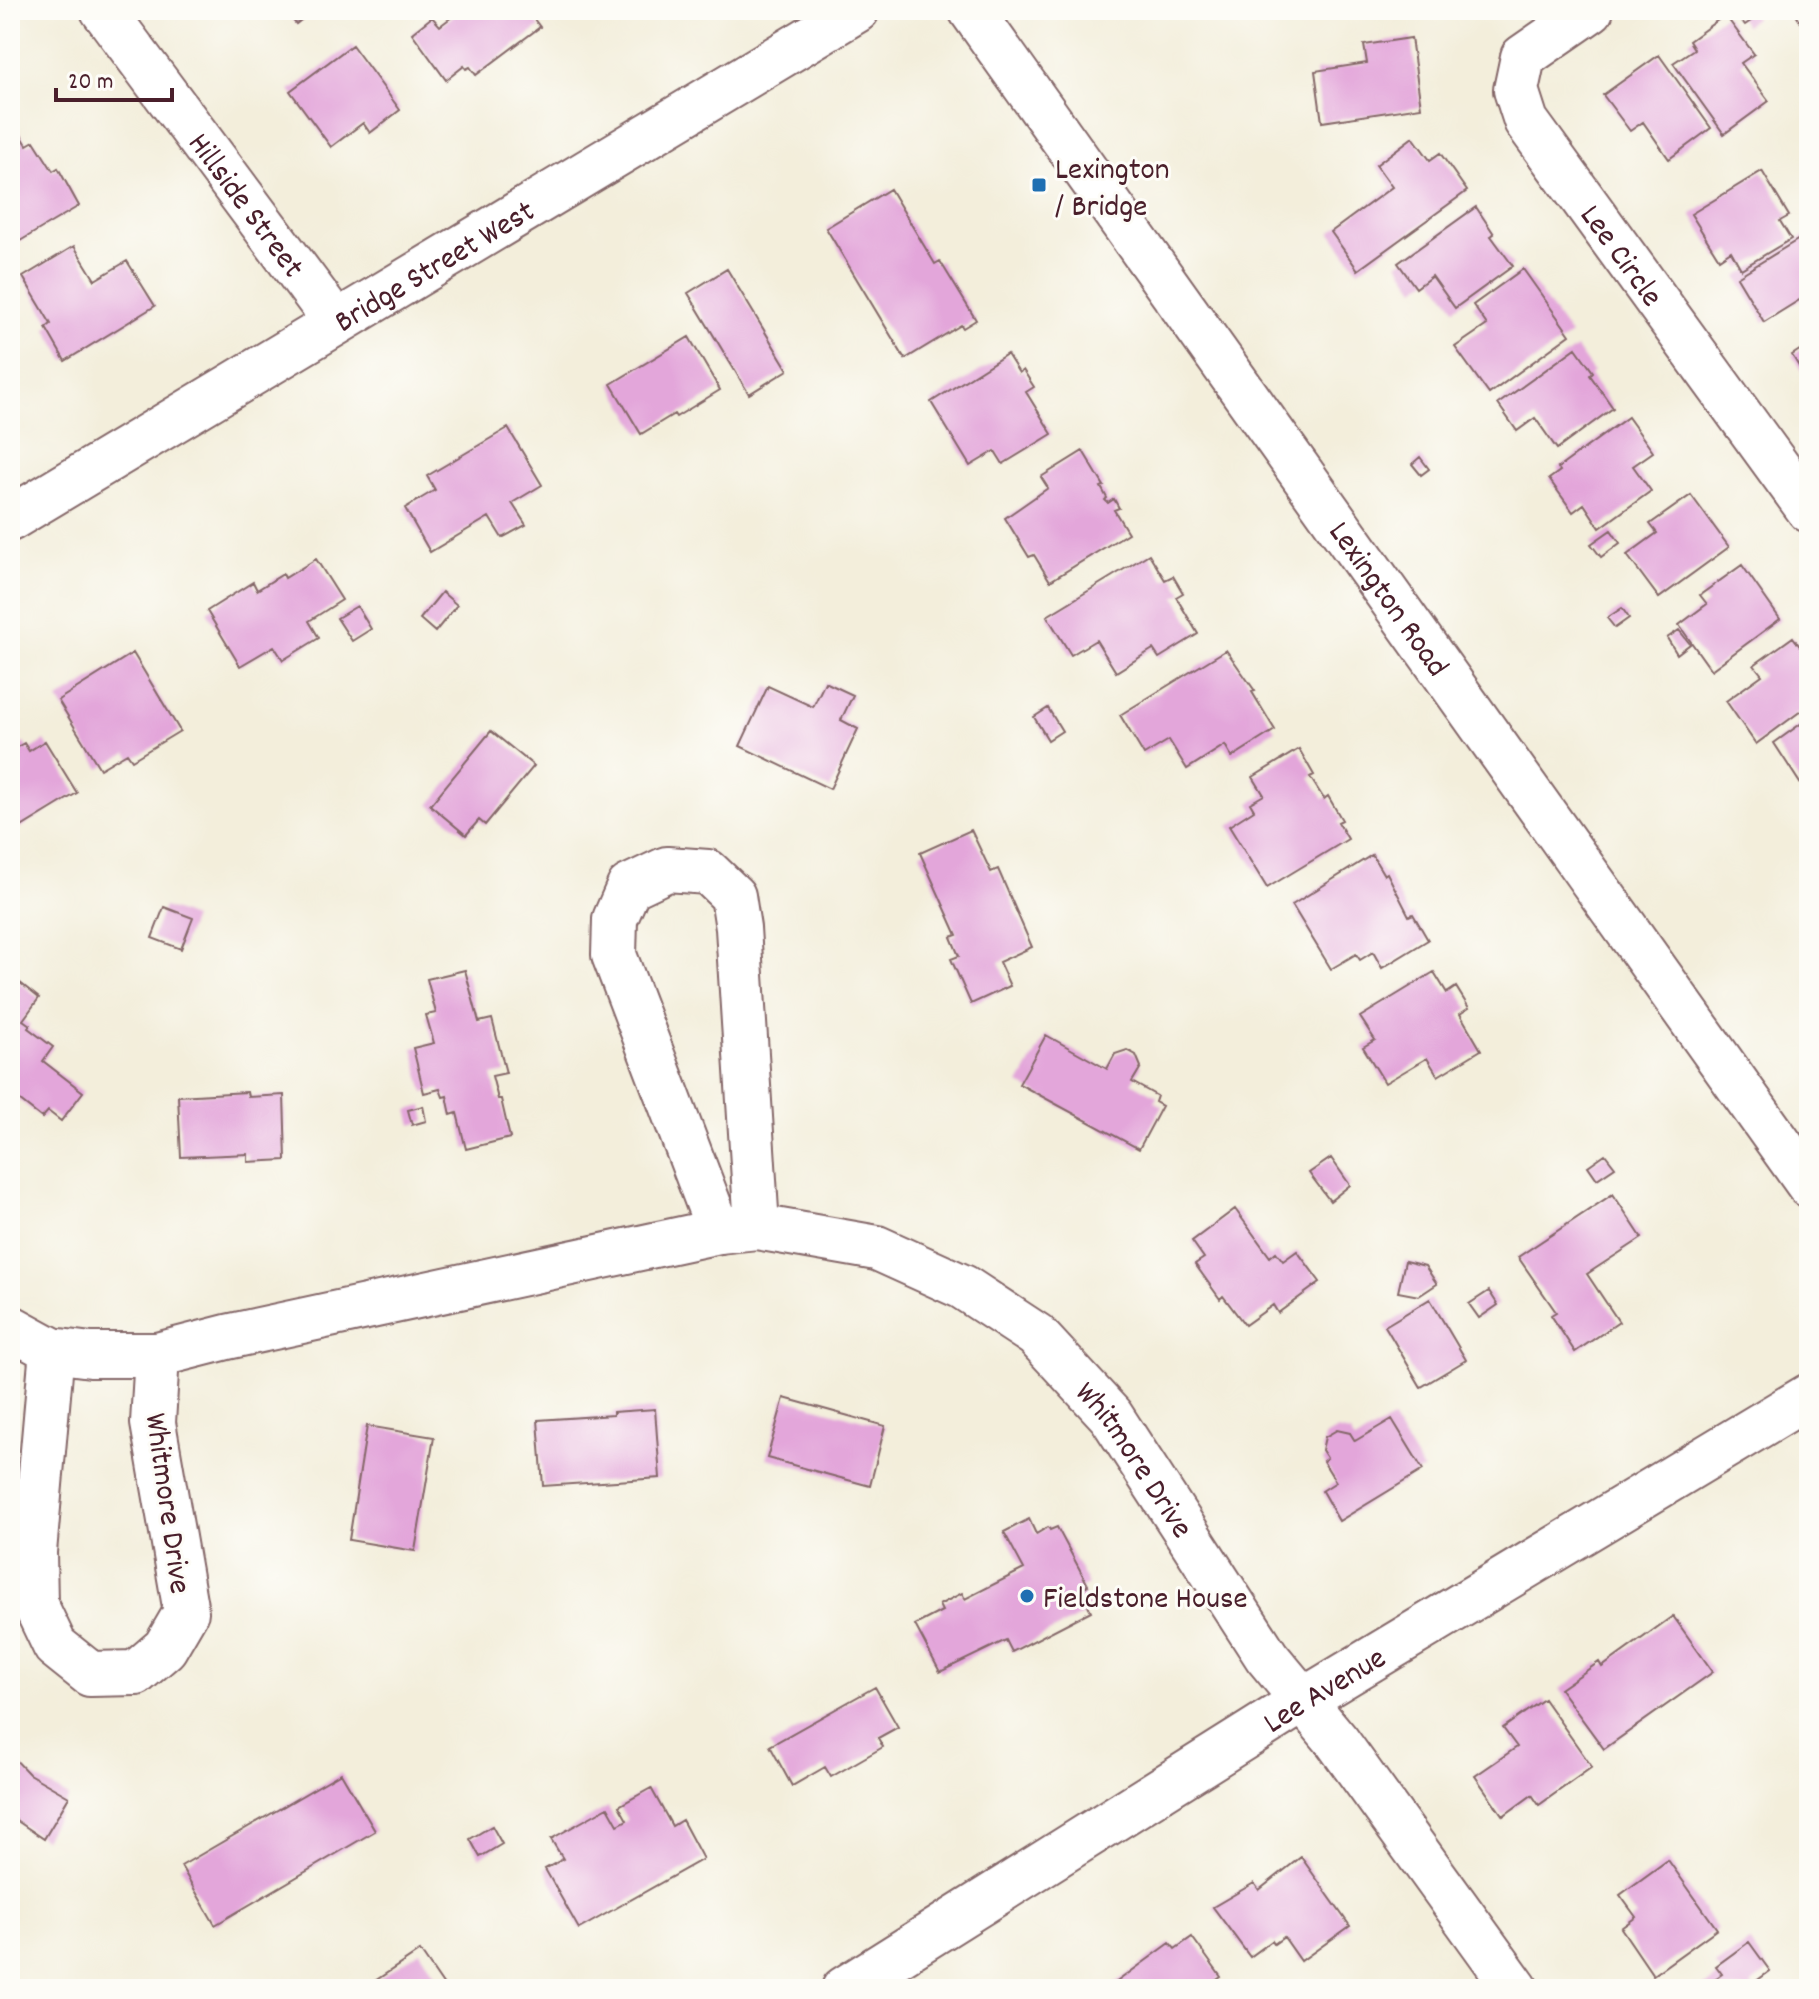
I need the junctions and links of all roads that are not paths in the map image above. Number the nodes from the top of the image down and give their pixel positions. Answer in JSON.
{"nodes":[{"id":1,"x":103,"y":10,"type":"edge"},
{"id":2,"x":857,"y":10,"type":"edge"},
{"id":3,"x":971,"y":10,"type":"edge"},
{"id":4,"x":1591,"y":10,"type":"edge"},
{"id":5,"x":335,"y":321,"type":"junction"},
{"id":6,"x":1809,"y":510,"type":"edge"},
{"id":7,"x":10,"y":519,"type":"edge"},
{"id":8,"x":1809,"y":1185,"type":"edge"},
{"id":9,"x":738,"y":1229,"type":"junction"},
{"id":10,"x":10,"y":1327,"type":"edge"},
{"id":11,"x":52,"y":1350,"type":"junction"},
{"id":12,"x":157,"y":1355,"type":"junction"},
{"id":13,"x":1809,"y":1396,"type":"edge"},
{"id":14,"x":1302,"y":1701,"type":"junction"},
{"id":15,"x":844,"y":1989,"type":"edge"},
{"id":16,"x":1516,"y":1989,"type":"edge"}],
"edges":[{"from":1,"to":5,"type":"street","name":"Hillside Street"},
{"from":2,"to":5,"type":"street","name":"Bridge Street West"},
{"from":3,"to":8,"type":"street","name":"Lexington Road"},
{"from":4,"to":6,"type":"street","name":"Lee Circle"},
{"from":5,"to":7,"type":"street","name":"Bridge Street West"},
{"from":9,"to":9,"type":"street"},
{"from":9,"to":12,"type":"street","name":"Whitmore Drive"},
{"from":9,"to":14,"type":"street","name":"Whitmore Drive"},
{"from":10,"to":11,"type":"street","name":"Whitmore Drive"},
{"from":11,"to":12,"type":"street","name":"Whitmore Drive"},
{"from":11,"to":12,"type":"street","name":"Whitmore Drive"},
{"from":13,"to":14,"type":"street","name":"Lee Avenue"},
{"from":14,"to":15,"type":"street","name":"Lee Avenue"},
{"from":14,"to":16,"type":"street","name":"Whitmore Drive"}]}
